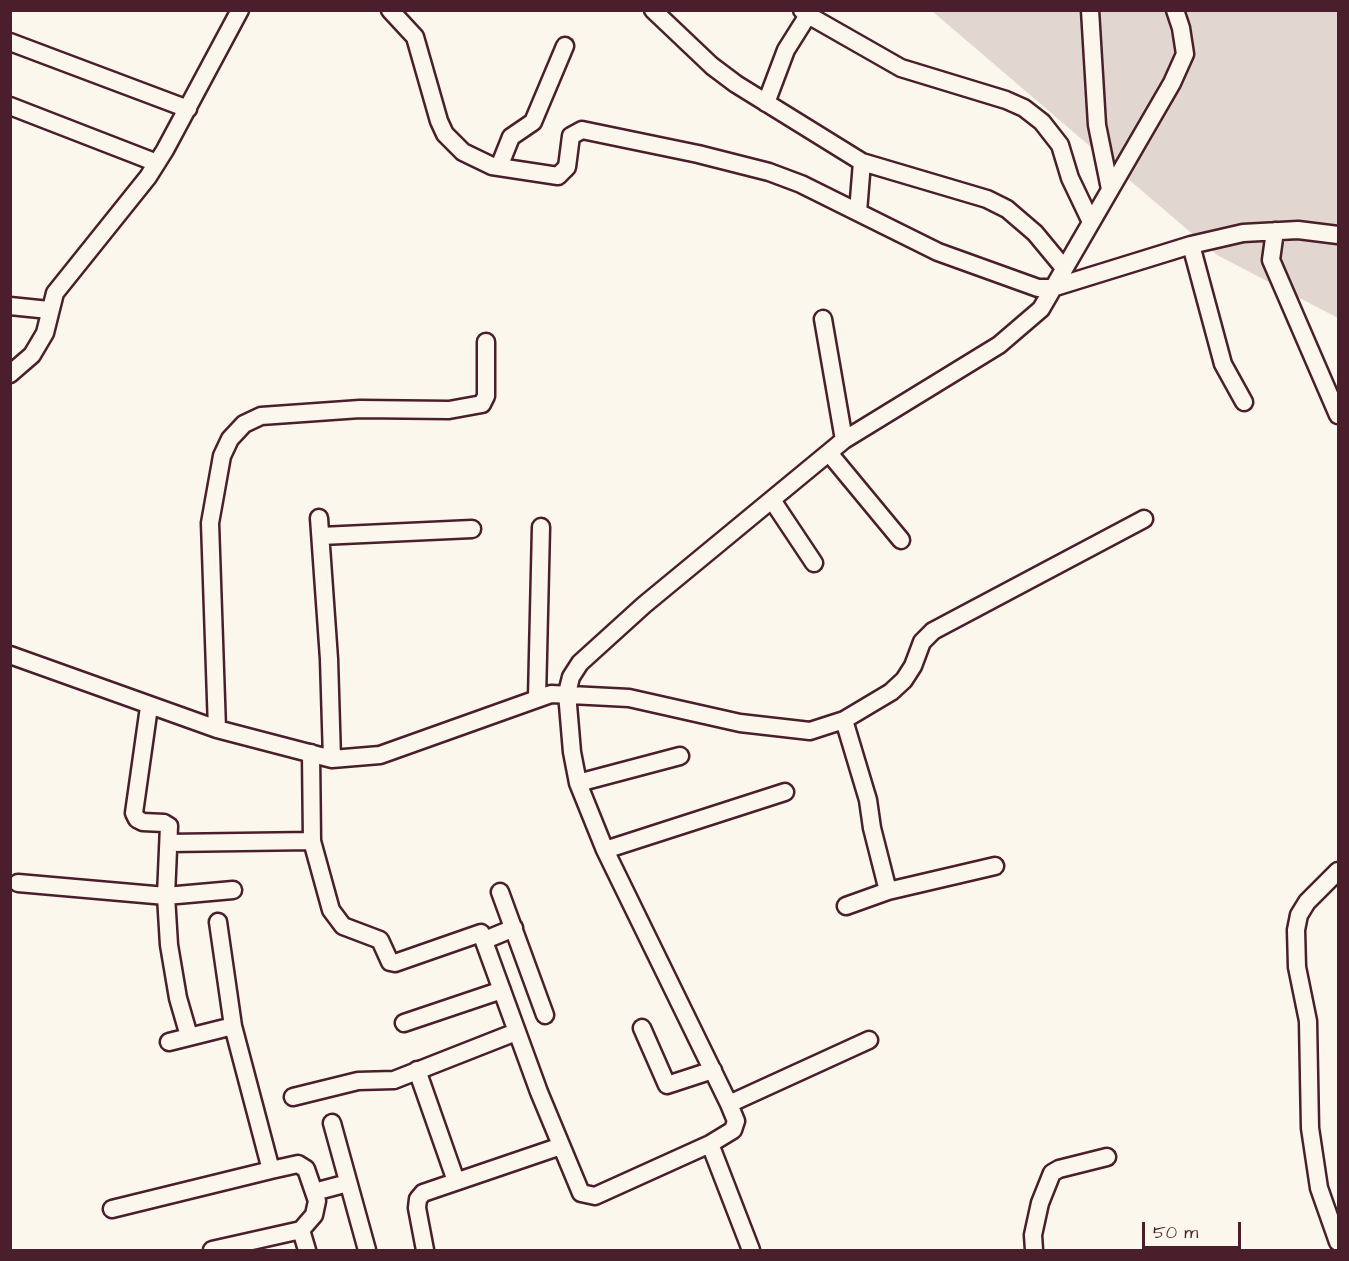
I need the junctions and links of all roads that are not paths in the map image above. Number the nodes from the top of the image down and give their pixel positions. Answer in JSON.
{"nodes":[{"id":1,"x":240,"y":10,"type":"edge"},
{"id":2,"x":390,"y":10,"type":"edge"},
{"id":3,"x":653,"y":10,"type":"edge"},
{"id":4,"x":1090,"y":10,"type":"edge"},
{"id":5,"x":1175,"y":10,"type":"edge"},
{"id":6,"x":805,"y":13,"type":"edge"},
{"id":7,"x":10,"y":42,"type":"edge"},
{"id":8,"x":566,"y":46,"type":"dead end"},
{"id":9,"x":766,"y":103,"type":"junction"},
{"id":10,"x":10,"y":106,"type":"edge"},
{"id":11,"x":188,"y":109,"type":"junction"},
{"id":12,"x":862,"y":162,"type":"junction"},
{"id":13,"x":157,"y":163,"type":"junction"},
{"id":14,"x":499,"y":167,"type":"junction"},
{"id":15,"x":1110,"y":189,"type":"junction"},
{"id":16,"x":858,"y":212,"type":"junction"},
{"id":17,"x":1091,"y":222,"type":"junction"},
{"id":18,"x":1275,"y":231,"type":"junction"},
{"id":19,"x":1338,"y":235,"type":"edge"},
{"id":20,"x":1191,"y":245,"type":"junction"},
{"id":21,"x":1064,"y":268,"type":"junction"},
{"id":22,"x":1052,"y":288,"type":"junction"},
{"id":23,"x":10,"y":306,"type":"edge"},
{"id":24,"x":49,"y":310,"type":"junction"},
{"id":25,"x":823,"y":319,"type":"dead end"},
{"id":26,"x":486,"y":342,"type":"dead end"},
{"id":27,"x":10,"y":374,"type":"edge"},
{"id":28,"x":1244,"y":402,"type":"dead end"},
{"id":29,"x":1338,"y":415,"type":"edge"},
{"id":30,"x":844,"y":440,"type":"junction"},
{"id":31,"x":829,"y":453,"type":"junction"},
{"id":32,"x":772,"y":500,"type":"junction"},
{"id":33,"x":319,"y":518,"type":"dead end"},
{"id":34,"x":1144,"y":519,"type":"dead end"},
{"id":35,"x":541,"y":527,"type":"dead end"},
{"id":36,"x":472,"y":529,"type":"dead end"},
{"id":37,"x":321,"y":536,"type":"junction"},
{"id":38,"x":901,"y":540,"type":"dead end"},
{"id":39,"x":814,"y":563,"type":"dead end"},
{"id":40,"x":10,"y":655,"type":"edge"},
{"id":41,"x":567,"y":693,"type":"junction"},
{"id":42,"x":537,"y":698,"type":"junction"},
{"id":43,"x":149,"y":707,"type":"junction"},
{"id":44,"x":844,"y":720,"type":"junction"},
{"id":45,"x":217,"y":729,"type":"junction"},
{"id":46,"x":310,"y":753,"type":"junction"},
{"id":47,"x":680,"y":756,"type":"dead end"},
{"id":48,"x":332,"y":759,"type":"junction"},
{"id":49,"x":578,"y":783,"type":"junction"},
{"id":50,"x":785,"y":792,"type":"dead end"},
{"id":51,"x":312,"y":841,"type":"junction"},
{"id":52,"x":169,"y":843,"type":"junction"},
{"id":53,"x":605,"y":850,"type":"junction"},
{"id":54,"x":995,"y":866,"type":"dead end"},
{"id":55,"x":1338,"y":871,"type":"edge"},
{"id":56,"x":18,"y":883,"type":"dead end"},
{"id":57,"x":232,"y":890,"type":"dead end"},
{"id":58,"x":888,"y":891,"type":"junction"},
{"id":59,"x":500,"y":892,"type":"dead end"},
{"id":60,"x":165,"y":896,"type":"junction"},
{"id":61,"x":846,"y":906,"type":"dead end"},
{"id":62,"x":218,"y":922,"type":"dead end"},
{"id":63,"x":514,"y":928,"type":"junction"},
{"id":64,"x":485,"y":940,"type":"junction"},
{"id":65,"x":502,"y":990,"type":"junction"},
{"id":66,"x":545,"y":1015,"type":"dead end"},
{"id":67,"x":405,"y":1023,"type":"dead end"},
{"id":68,"x":233,"y":1026,"type":"junction"},
{"id":69,"x":642,"y":1028,"type":"dead end"},
{"id":70,"x":516,"y":1032,"type":"junction"},
{"id":71,"x":189,"y":1036,"type":"junction"},
{"id":72,"x":869,"y":1040,"type":"dead end"},
{"id":73,"x":169,"y":1042,"type":"dead end"},
{"id":74,"x":417,"y":1070,"type":"junction"},
{"id":75,"x":713,"y":1071,"type":"junction"},
{"id":76,"x":293,"y":1097,"type":"dead end"},
{"id":77,"x":729,"y":1104,"type":"junction"},
{"id":78,"x":332,"y":1123,"type":"dead end"},
{"id":79,"x":710,"y":1144,"type":"junction"},
{"id":80,"x":561,"y":1146,"type":"junction"},
{"id":81,"x":1107,"y":1157,"type":"dead end"},
{"id":82,"x":272,"y":1170,"type":"junction"},
{"id":83,"x":456,"y":1181,"type":"junction"},
{"id":84,"x":348,"y":1183,"type":"junction"},
{"id":85,"x":314,"y":1192,"type":"junction"},
{"id":86,"x":112,"y":1209,"type":"dead end"},
{"id":87,"x":301,"y":1230,"type":"junction"},
{"id":88,"x":1338,"y":1242,"type":"edge"},
{"id":89,"x":212,"y":1251,"type":"edge"},
{"id":90,"x":307,"y":1251,"type":"edge"},
{"id":91,"x":367,"y":1251,"type":"edge"},
{"id":92,"x":425,"y":1251,"type":"edge"},
{"id":93,"x":751,"y":1251,"type":"edge"},
{"id":94,"x":1034,"y":1251,"type":"edge"}],
"edges":[{"from":1,"to":11,"type":"street"},
{"from":2,"to":14,"type":"street"},
{"from":3,"to":9,"type":"street"},
{"from":4,"to":15,"type":"street"},
{"from":5,"to":15,"type":"street"},
{"from":6,"to":9,"type":"street"},
{"from":6,"to":17,"type":"street"},
{"from":7,"to":11,"type":"street"},
{"from":8,"to":14,"type":"street"},
{"from":9,"to":12,"type":"street"},
{"from":10,"to":13,"type":"street"},
{"from":11,"to":13,"type":"street"},
{"from":12,"to":16,"type":"street"},
{"from":12,"to":21,"type":"street"},
{"from":13,"to":24,"type":"street"},
{"from":14,"to":16,"type":"street"},
{"from":15,"to":17,"type":"street"},
{"from":16,"to":22,"type":"street"},
{"from":17,"to":21,"type":"street"},
{"from":18,"to":19,"type":"street"},
{"from":18,"to":20,"type":"street"},
{"from":18,"to":29,"type":"street"},
{"from":20,"to":22,"type":"street"},
{"from":20,"to":28,"type":"street"},
{"from":21,"to":22,"type":"street"},
{"from":22,"to":30,"type":"street"},
{"from":23,"to":24,"type":"street"},
{"from":24,"to":27,"type":"street"},
{"from":25,"to":30,"type":"street"},
{"from":26,"to":45,"type":"street"},
{"from":30,"to":31,"type":"street"},
{"from":31,"to":32,"type":"street"},
{"from":31,"to":38,"type":"street"},
{"from":32,"to":39,"type":"street"},
{"from":32,"to":41,"type":"street"},
{"from":33,"to":37,"type":"street"},
{"from":34,"to":44,"type":"street"},
{"from":35,"to":42,"type":"street"},
{"from":36,"to":37,"type":"street"},
{"from":37,"to":48,"type":"street"},
{"from":40,"to":43,"type":"street"},
{"from":41,"to":42,"type":"street"},
{"from":41,"to":44,"type":"street"},
{"from":41,"to":49,"type":"street"},
{"from":42,"to":48,"type":"street"},
{"from":43,"to":45,"type":"street"},
{"from":43,"to":52,"type":"street"},
{"from":44,"to":58,"type":"street"},
{"from":45,"to":46,"type":"street"},
{"from":46,"to":48,"type":"street"},
{"from":46,"to":51,"type":"street"},
{"from":47,"to":49,"type":"street"},
{"from":49,"to":53,"type":"street"},
{"from":50,"to":53,"type":"street"},
{"from":51,"to":52,"type":"street"},
{"from":51,"to":64,"type":"street"},
{"from":52,"to":60,"type":"street"},
{"from":53,"to":75,"type":"street"},
{"from":54,"to":58,"type":"street"},
{"from":55,"to":88,"type":"street"},
{"from":56,"to":60,"type":"street"},
{"from":57,"to":60,"type":"street"},
{"from":58,"to":61,"type":"street"},
{"from":59,"to":63,"type":"street"},
{"from":60,"to":71,"type":"street"},
{"from":62,"to":68,"type":"street"},
{"from":63,"to":64,"type":"street"},
{"from":63,"to":66,"type":"street"},
{"from":64,"to":65,"type":"street"},
{"from":65,"to":67,"type":"street"},
{"from":65,"to":70,"type":"street"},
{"from":68,"to":71,"type":"street"},
{"from":68,"to":82,"type":"street"},
{"from":69,"to":75,"type":"street"},
{"from":70,"to":74,"type":"street"},
{"from":70,"to":80,"type":"street"},
{"from":71,"to":73,"type":"street"},
{"from":72,"to":77,"type":"street"},
{"from":74,"to":76,"type":"street"},
{"from":74,"to":83,"type":"street"},
{"from":75,"to":77,"type":"street"},
{"from":77,"to":79,"type":"street"},
{"from":78,"to":84,"type":"street"},
{"from":79,"to":80,"type":"street"},
{"from":79,"to":93,"type":"street"},
{"from":80,"to":83,"type":"street"},
{"from":81,"to":94,"type":"street"},
{"from":82,"to":85,"type":"street"},
{"from":82,"to":86,"type":"street"},
{"from":83,"to":92,"type":"street"},
{"from":84,"to":85,"type":"street"},
{"from":84,"to":91,"type":"street"},
{"from":85,"to":87,"type":"street"},
{"from":87,"to":89,"type":"street"},
{"from":87,"to":90,"type":"street"}]}
